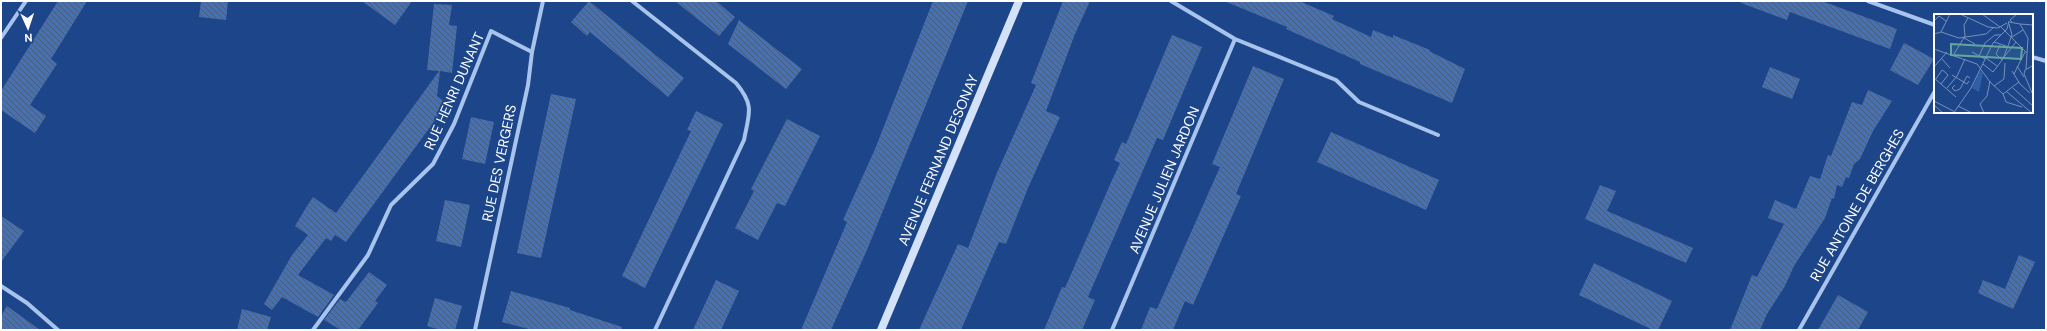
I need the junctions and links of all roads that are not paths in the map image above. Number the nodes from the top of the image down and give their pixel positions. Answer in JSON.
{"nodes":[{"id":1,"x":26,"y":1,"type":"edge"},
{"id":2,"x":542,"y":1,"type":"edge"},
{"id":3,"x":632,"y":1,"type":"edge"},
{"id":4,"x":1019,"y":1,"type":"edge"},
{"id":5,"x":1171,"y":1,"type":"edge"},
{"id":6,"x":1868,"y":1,"type":"edge"},
{"id":7,"x":1934,"y":25,"type":"edge"},
{"id":8,"x":1,"y":38,"type":"edge"},
{"id":9,"x":1236,"y":39,"type":"junction"},
{"id":10,"x":532,"y":52,"type":"junction"},
{"id":11,"x":2033,"y":57,"type":"edge"},
{"id":12,"x":2046,"y":61,"type":"edge"},
{"id":13,"x":1934,"y":93,"type":"edge"},
{"id":14,"x":1438,"y":135,"type":"dead end"},
{"id":15,"x":1,"y":286,"type":"edge"},
{"id":16,"x":58,"y":330,"type":"edge"},
{"id":17,"x":313,"y":330,"type":"edge"},
{"id":18,"x":475,"y":330,"type":"edge"},
{"id":19,"x":655,"y":330,"type":"edge"},
{"id":20,"x":881,"y":330,"type":"edge"},
{"id":21,"x":1112,"y":330,"type":"edge"},
{"id":22,"x":1799,"y":330,"type":"edge"}],
"edges":[{"from":1,"to":8,"type":"street"},
{"from":2,"to":10,"type":"street","name":"RUE DES VERGERS"},
{"from":3,"to":19,"type":"street"},
{"from":4,"to":20,"type":"main road","name":"AVENUE FERNAND DESONAY"},
{"from":5,"to":9,"type":"street"},
{"from":6,"to":7,"type":"street"},
{"from":9,"to":14,"type":"street"},
{"from":9,"to":21,"type":"street","name":"AVENUE JULIEN JARDON"},
{"from":10,"to":17,"type":"street","name":"RUE HENRI DUNANT"},
{"from":10,"to":18,"type":"street","name":"RUE DES VERGERS"},
{"from":11,"to":12,"type":"street"},
{"from":13,"to":22,"type":"street","name":"RUE ANTOINE DE BERGHES"},
{"from":15,"to":16,"type":"street"}]}
